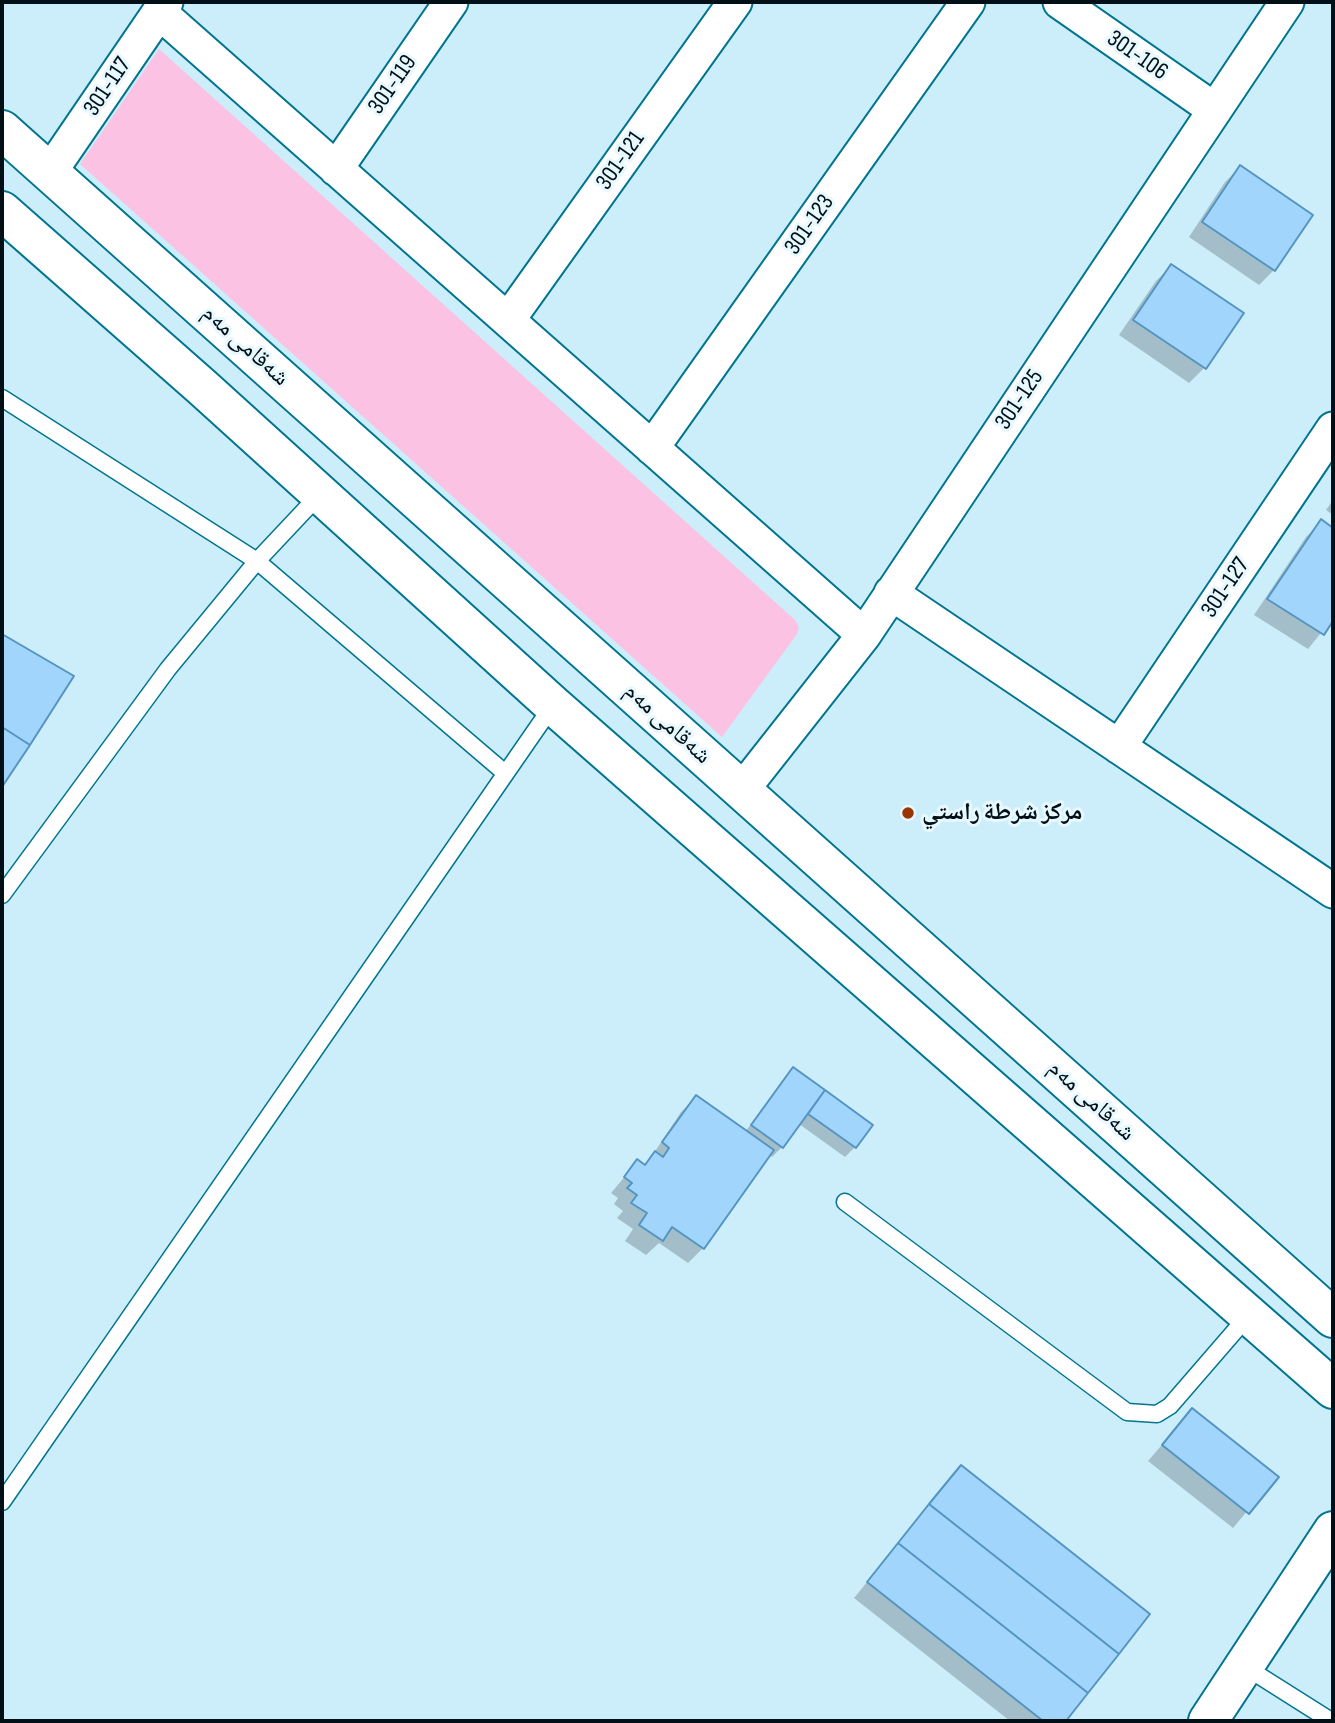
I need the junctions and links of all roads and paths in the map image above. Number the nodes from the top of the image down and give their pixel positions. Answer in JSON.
{"nodes":[{"id":1,"x":451,"y":2,"type":"edge"},
{"id":2,"x":735,"y":2,"type":"edge"},
{"id":3,"x":968,"y":2,"type":"edge"},
{"id":4,"x":1060,"y":2,"type":"edge"},
{"id":5,"x":1287,"y":2,"type":"edge"},
{"id":6,"x":162,"y":7,"type":"edge"},
{"id":7,"x":1215,"y":110,"type":"junction"},
{"id":8,"x":2,"y":130,"type":"edge"},
{"id":9,"x":336,"y":169,"type":"junction"},
{"id":10,"x":50,"y":172,"type":"junction"},
{"id":11,"x":2,"y":211,"type":"edge"},
{"id":12,"x":508,"y":320,"type":"junction"},
{"id":13,"x":240,"y":341,"type":"junction"},
{"id":14,"x":202,"y":387,"type":"junction"},
{"id":15,"x":2,"y":398,"type":"edge"},
{"id":16,"x":1333,"y":429,"type":"edge"},
{"id":17,"x":652,"y":448,"type":"junction"},
{"id":18,"x":320,"y":494,"type":"junction"},
{"id":19,"x":257,"y":561,"type":"junction"},
{"id":20,"x":891,"y":593,"type":"junction"},
{"id":21,"x":864,"y":635,"type":"junction"},
{"id":22,"x":553,"y":705,"type":"junction"},
{"id":23,"x":1119,"y":747,"type":"junction"},
{"id":24,"x":505,"y":773,"type":"junction"},
{"id":25,"x":742,"y":790,"type":"junction"},
{"id":26,"x":1333,"y":891,"type":"edge"},
{"id":27,"x":2,"y":895,"type":"edge"},
{"id":28,"x":845,"y":1202,"type":"dead end"},
{"id":29,"x":1247,"y":1317,"type":"junction"},
{"id":30,"x":1333,"y":1318,"type":"edge"},
{"id":31,"x":1333,"y":1389,"type":"edge"},
{"id":32,"x":2,"y":1502,"type":"edge"},
{"id":33,"x":1333,"y":1531,"type":"edge"},
{"id":34,"x":1244,"y":1666,"type":"junction"},
{"id":35,"x":1208,"y":1721,"type":"edge"},
{"id":36,"x":1331,"y":1721,"type":"edge"}],
"edges":[{"from":1,"to":9,"type":"street","name":"301-119"},
{"from":2,"to":12,"type":"street","name":"301-121"},
{"from":3,"to":17,"type":"street","name":"301-123"},
{"from":4,"to":7,"type":"street","name":"301-106"},
{"from":5,"to":7,"type":"street","name":"301-125"},
{"from":6,"to":9,"type":"street"},
{"from":6,"to":10,"type":"street","name":"301-117"},
{"from":7,"to":20,"type":"street","name":"301-125"},
{"from":8,"to":10,"type":"street","name":"شەقامی مەم"},
{"from":9,"to":12,"type":"street"},
{"from":10,"to":13,"type":"street","name":"شەقامی مەم"},
{"from":11,"to":14,"type":"street"},
{"from":12,"to":17,"type":"street"},
{"from":13,"to":14,"type":"street"},
{"from":13,"to":25,"type":"street","name":"شەقامی مەم"},
{"from":14,"to":18,"type":"street"},
{"from":15,"to":19,"type":"lane"},
{"from":16,"to":23,"type":"street","name":"301-127"},
{"from":17,"to":21,"type":"street"},
{"from":18,"to":19,"type":"lane"},
{"from":18,"to":22,"type":"street"},
{"from":19,"to":24,"type":"lane"},
{"from":19,"to":27,"type":"lane"},
{"from":20,"to":21,"type":"street","name":"301-125"},
{"from":20,"to":23,"type":"street"},
{"from":21,"to":25,"type":"street","name":"301-125"},
{"from":22,"to":24,"type":"lane"},
{"from":22,"to":29,"type":"street"},
{"from":23,"to":26,"type":"street"},
{"from":24,"to":32,"type":"lane"},
{"from":25,"to":30,"type":"street","name":"شەقامی مەم"},
{"from":28,"to":29,"type":"lane"},
{"from":29,"to":31,"type":"street"},
{"from":33,"to":34,"type":"street"},
{"from":34,"to":35,"type":"street"},
{"from":34,"to":36,"type":"lane"}]}
